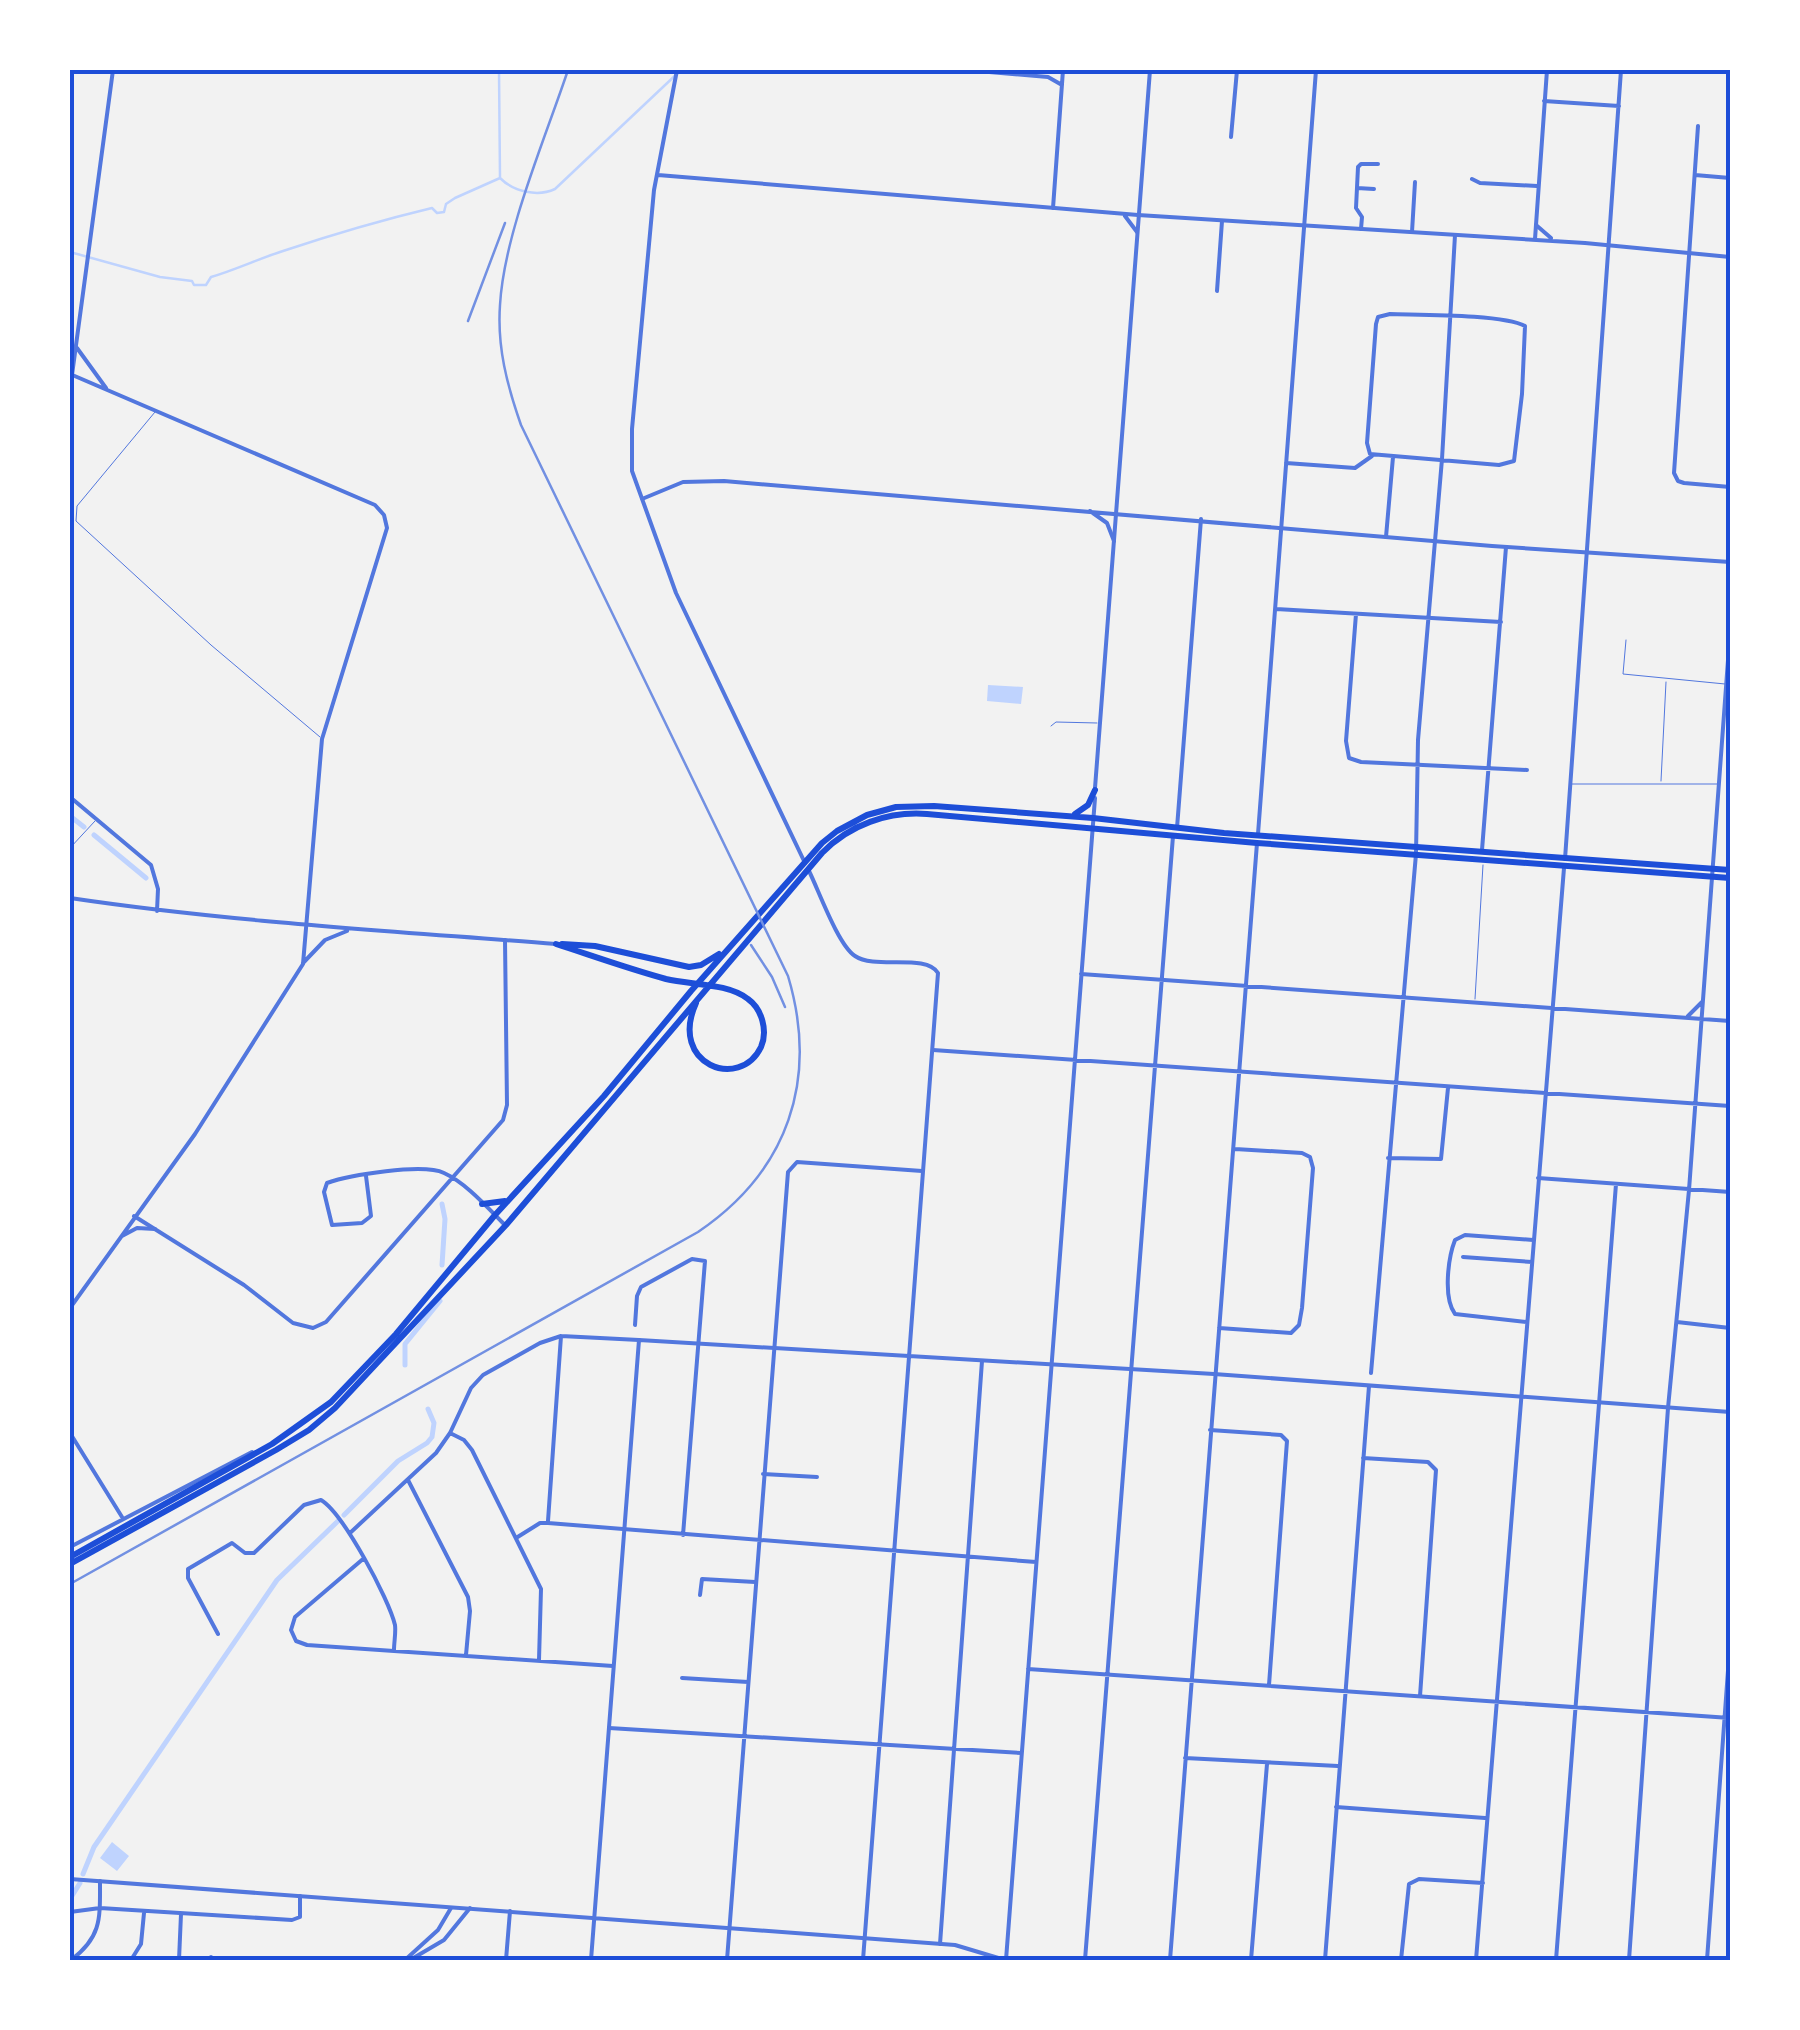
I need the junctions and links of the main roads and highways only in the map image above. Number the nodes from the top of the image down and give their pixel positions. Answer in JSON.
{"nodes":[{"id":1,"x":1095,"y":790,"type":"road end"},
{"id":2,"x":1069,"y":816,"type":"junction"},
{"id":3,"x":1093,"y":823,"type":"junction"},
{"id":4,"x":838,"y":834,"type":"junction"},
{"id":5,"x":1730,"y":870,"type":"edge"},
{"id":6,"x":1711,"y":873,"type":"junction"},
{"id":7,"x":1730,"y":878,"type":"edge"},
{"id":8,"x":736,"y":946,"type":"junction"},
{"id":9,"x":703,"y":992,"type":"junction"},
{"id":10,"x":510,"y":1199,"type":"junction"},
{"id":11,"x":482,"y":1204,"type":"road end"},
{"id":12,"x":70,"y":1560,"type":"edge"}],
"edges":[{"from":1,"to":2,"type":"highway"},
{"from":2,"to":3,"type":"highway"},
{"from":2,"to":4,"type":"highway"},
{"from":3,"to":4,"type":"highway"},
{"from":3,"to":6,"type":"highway"},
{"from":4,"to":8,"type":"highway"},
{"from":5,"to":6,"type":"highway"},
{"from":6,"to":7,"type":"highway"},
{"from":8,"to":9,"type":"highway"},
{"from":8,"to":9,"type":"highway"},
{"from":8,"to":10,"type":"highway"},
{"from":9,"to":12,"type":"highway"},
{"from":10,"to":11,"type":"highway"},
{"from":10,"to":12,"type":"highway"}]}
